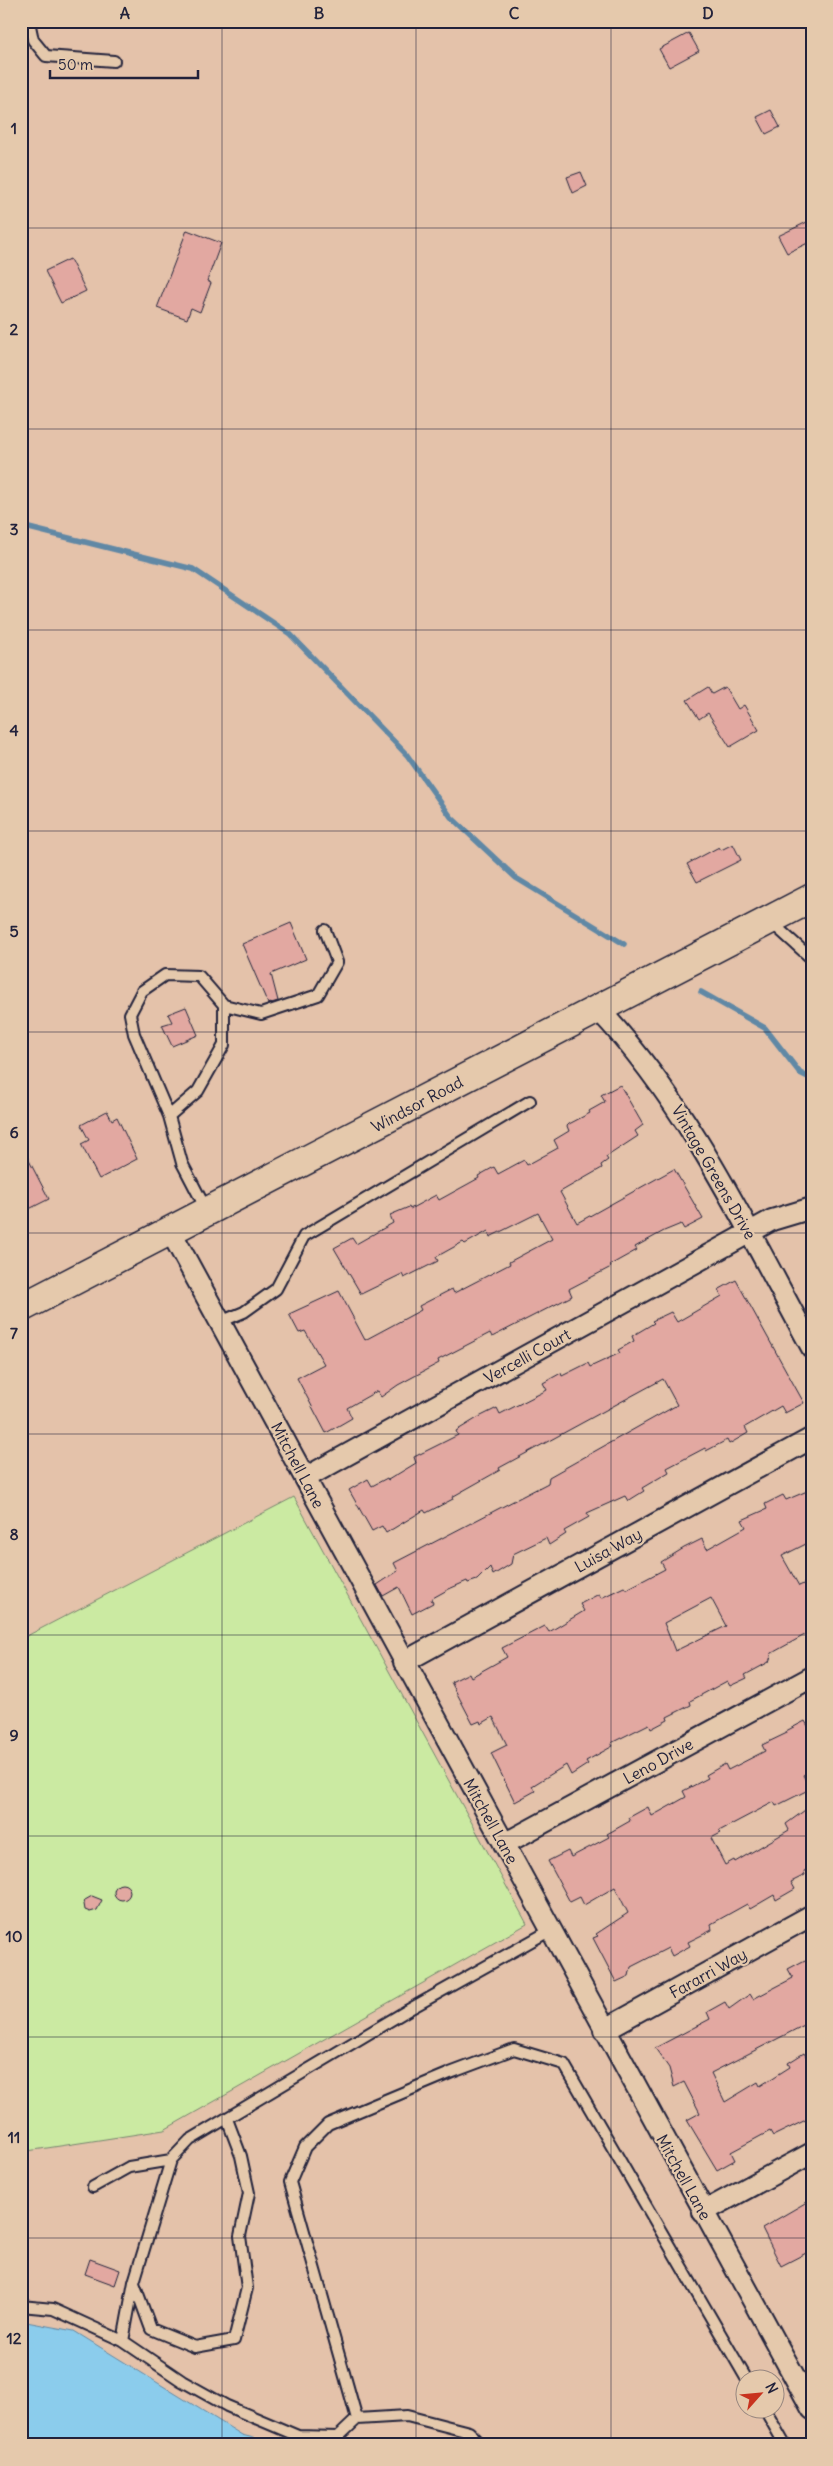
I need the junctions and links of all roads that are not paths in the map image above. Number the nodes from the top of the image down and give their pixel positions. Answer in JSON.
{"nodes":[{"id":1,"x":29,"y":21,"type":"edge"},
{"id":2,"x":114,"y":61,"type":"dead end"},
{"id":3,"x":812,"y":898,"type":"edge"},
{"id":4,"x":771,"y":921,"type":"junction"},
{"id":5,"x":325,"y":930,"type":"dead end"},
{"id":6,"x":812,"y":959,"type":"edge"},
{"id":7,"x":224,"y":1005,"type":"junction"},
{"id":8,"x":598,"y":1009,"type":"junction"},
{"id":9,"x":530,"y":1100,"type":"dead end"},
{"id":10,"x":169,"y":1116,"type":"junction"},
{"id":11,"x":812,"y":1208,"type":"edge"},
{"id":12,"x":208,"y":1213,"type":"junction"},
{"id":13,"x":172,"y":1232,"type":"junction"},
{"id":14,"x":749,"y":1233,"type":"junction"},
{"id":15,"x":21,"y":1308,"type":"edge"},
{"id":16,"x":220,"y":1322,"type":"junction"},
{"id":17,"x":812,"y":1348,"type":"edge"},
{"id":18,"x":812,"y":1438,"type":"edge"},
{"id":19,"x":305,"y":1478,"type":"junction"},
{"id":20,"x":404,"y":1662,"type":"junction"},
{"id":21,"x":812,"y":1677,"type":"edge"},
{"id":22,"x":504,"y":1844,"type":"junction"},
{"id":23,"x":812,"y":1915,"type":"edge"},
{"id":24,"x":551,"y":1930,"type":"junction"},
{"id":25,"x":604,"y":2030,"type":"junction"},
{"id":26,"x":227,"y":2119,"type":"junction"},
{"id":27,"x":812,"y":2153,"type":"edge"},
{"id":28,"x":171,"y":2160,"type":"junction"},
{"id":29,"x":93,"y":2187,"type":"dead end"},
{"id":30,"x":703,"y":2212,"type":"junction"},
{"id":31,"x":134,"y":2282,"type":"junction"},
{"id":32,"x":21,"y":2306,"type":"edge"},
{"id":33,"x":123,"y":2341,"type":"junction"},
{"id":34,"x":740,"y":2368,"type":"edge"},
{"id":35,"x":810,"y":2400,"type":"edge"},
{"id":36,"x":357,"y":2418,"type":"junction"},
{"id":37,"x":770,"y":2418,"type":"edge"},
{"id":38,"x":482,"y":2445,"type":"edge"},
{"id":39,"x":785,"y":2445,"type":"edge"}],
"edges":[{"from":1,"to":2,"type":"lane"},
{"from":3,"to":4,"type":"main road","name":"Windsor Road"},
{"from":4,"to":6,"type":"lane"},
{"from":4,"to":8,"type":"main road","name":"Windsor Road"},
{"from":5,"to":7,"type":"lane"},
{"from":7,"to":10,"type":"lane"},
{"from":7,"to":10,"type":"lane"},
{"from":8,"to":12,"type":"main road","name":"Windsor Road"},
{"from":8,"to":14,"type":"street","name":"Vintage Greens Drive"},
{"from":9,"to":16,"type":"lane"},
{"from":10,"to":12,"type":"lane"},
{"from":11,"to":14,"type":"street","name":"Vercelli Court"},
{"from":12,"to":13,"type":"main road","name":"Windsor Road"},
{"from":13,"to":15,"type":"main road","name":"Windsor Road"},
{"from":13,"to":16,"type":"street","name":"Mitchell Lane"},
{"from":14,"to":17,"type":"street","name":"Vintage Greens Drive"},
{"from":14,"to":19,"type":"street","name":"Vercelli Court"},
{"from":16,"to":19,"type":"street","name":"Mitchell Lane"},
{"from":18,"to":20,"type":"street","name":"Luisa Way"},
{"from":19,"to":20,"type":"street","name":"Mitchell Lane"},
{"from":20,"to":22,"type":"street","name":"Mitchell Lane"},
{"from":21,"to":22,"type":"street","name":"Leno Drive"},
{"from":22,"to":24,"type":"street","name":"Mitchell Lane"},
{"from":23,"to":25,"type":"street","name":"Fararri Way"},
{"from":24,"to":25,"type":"street","name":"Mitchell Lane"},
{"from":24,"to":26,"type":"lane"},
{"from":25,"to":30,"type":"street","name":"Mitchell Lane"},
{"from":26,"to":28,"type":"lane"},
{"from":26,"to":31,"type":"lane"},
{"from":27,"to":30,"type":"street"},
{"from":28,"to":29,"type":"lane"},
{"from":28,"to":31,"type":"lane"},
{"from":30,"to":35,"type":"street","name":"Mitchell Lane"},
{"from":31,"to":33,"type":"lane"},
{"from":32,"to":33,"type":"lane"},
{"from":33,"to":36,"type":"lane"},
{"from":34,"to":36,"type":"lane"},
{"from":36,"to":38,"type":"lane"},
{"from":37,"to":39,"type":"lane"}]}
